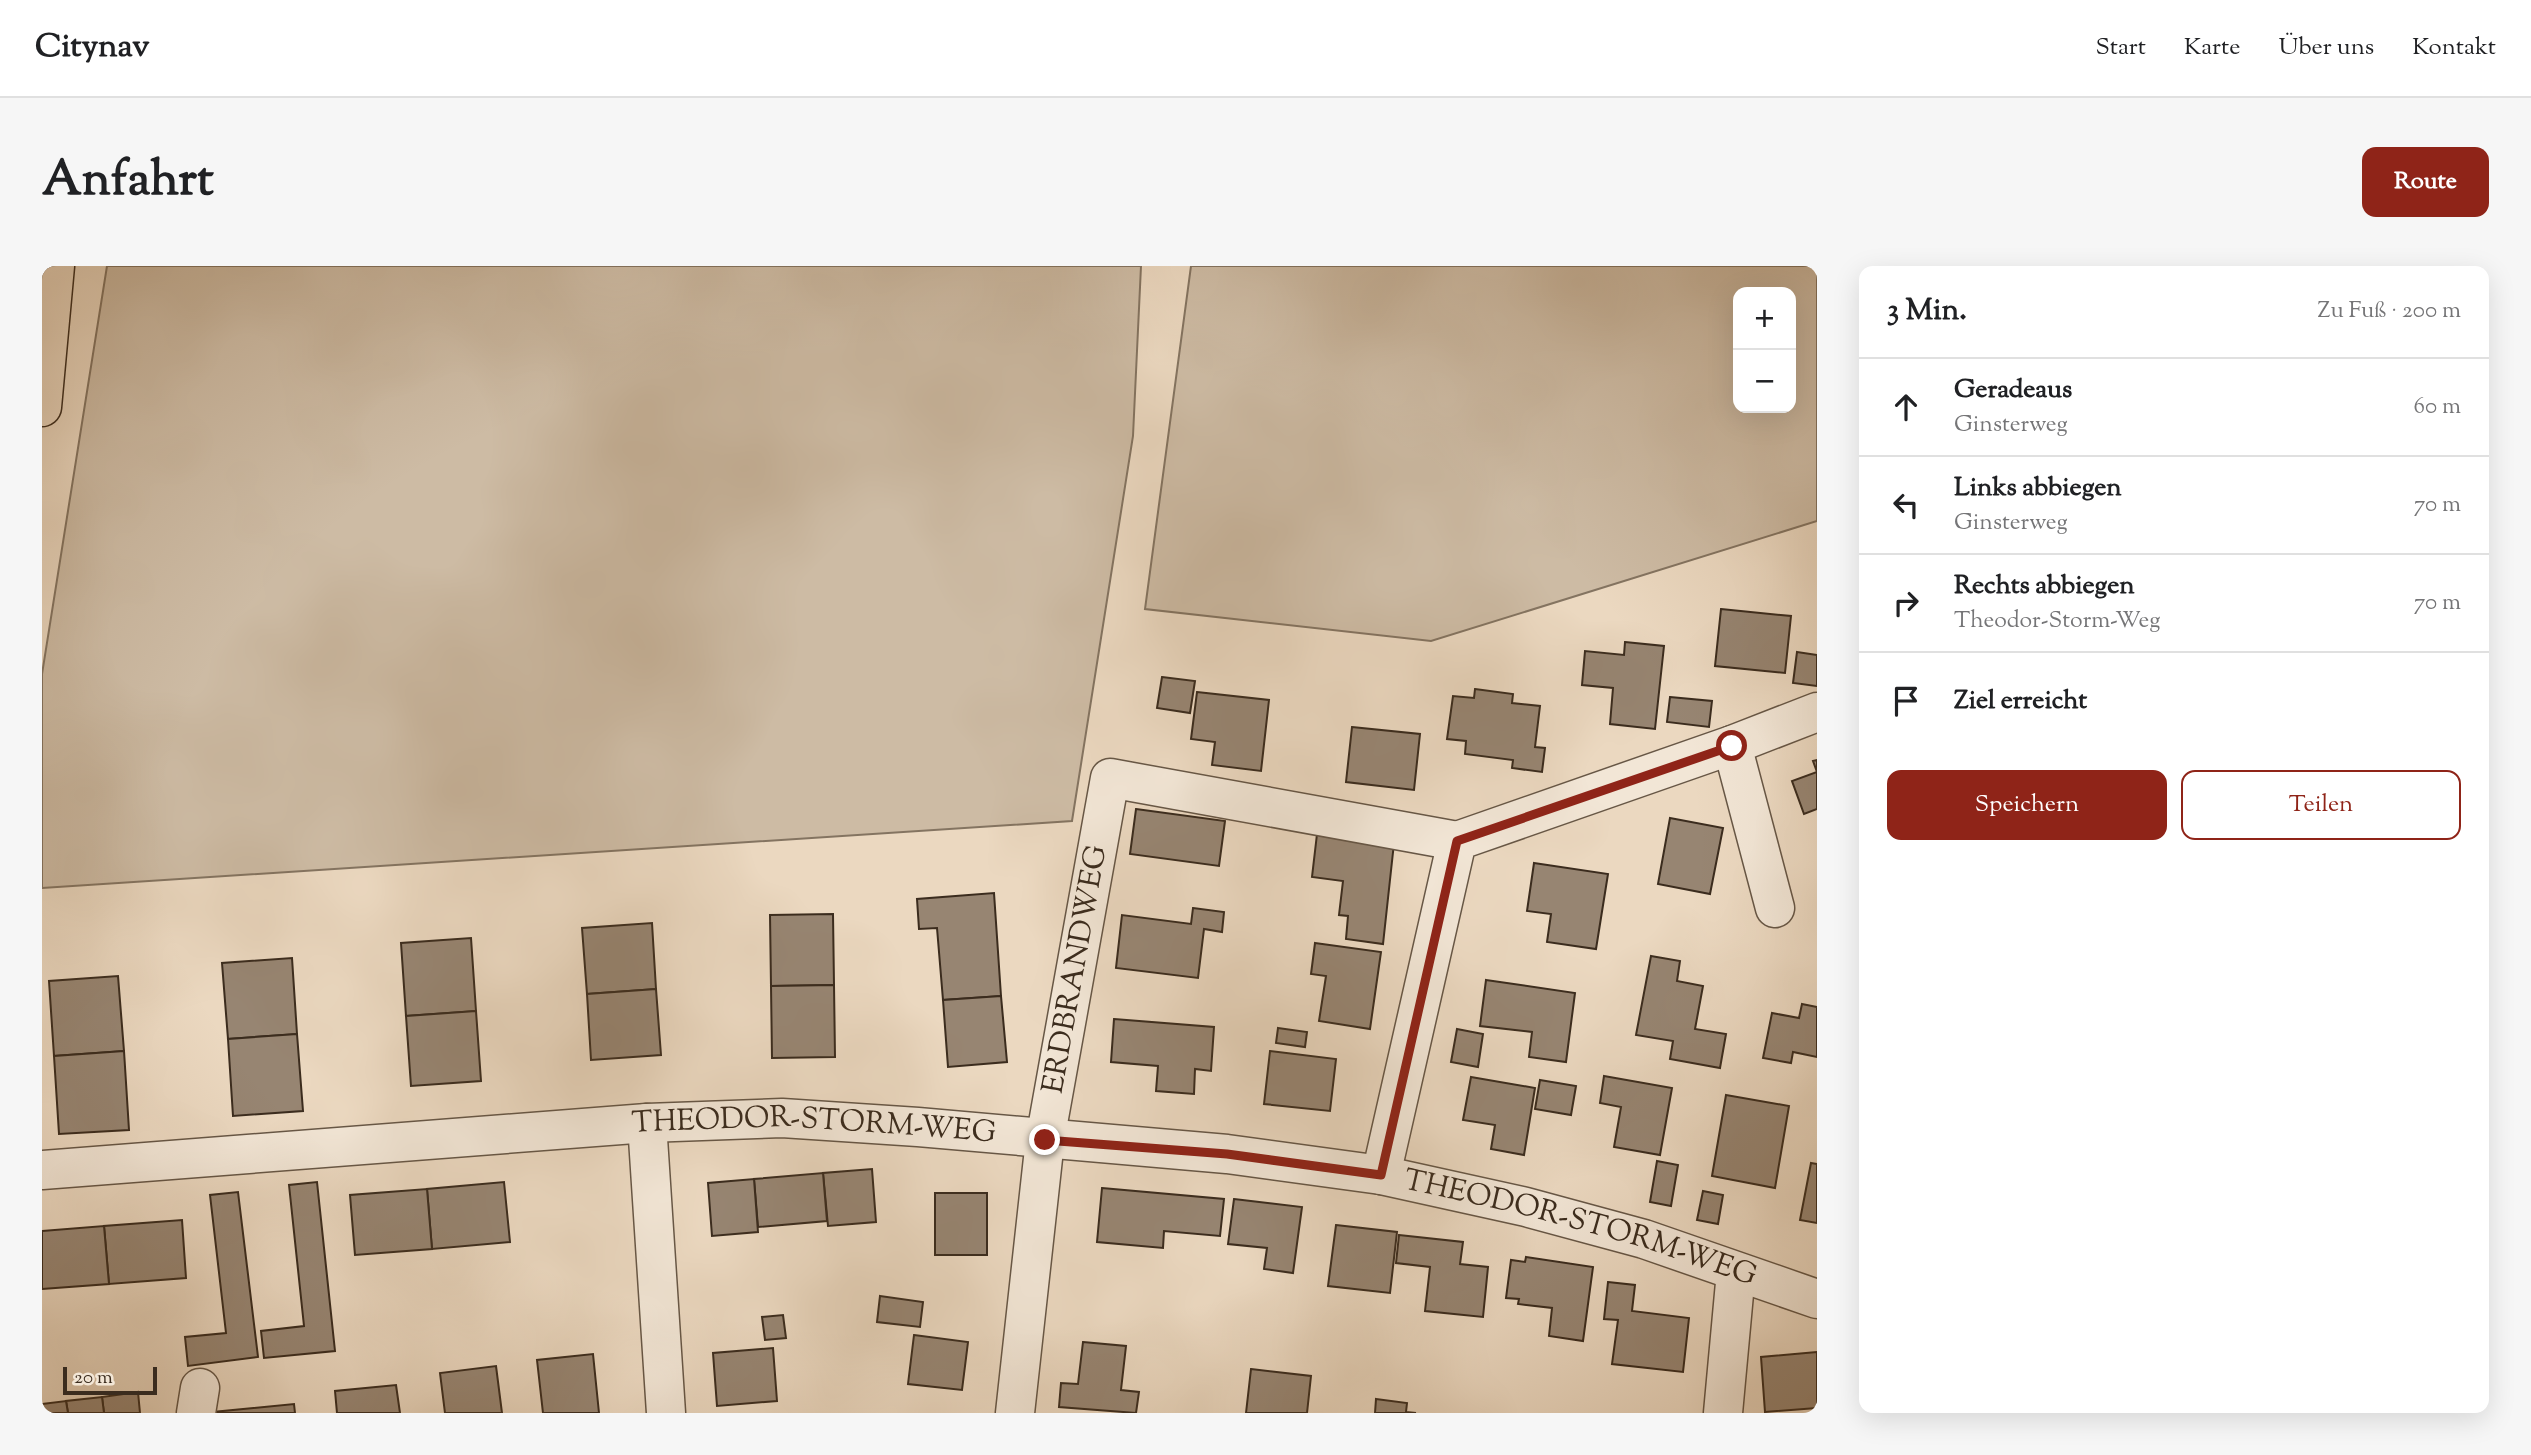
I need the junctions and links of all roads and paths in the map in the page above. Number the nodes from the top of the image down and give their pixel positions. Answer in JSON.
{"nodes":[{"id":1,"x":55,"y":266,"type":"edge"},
{"id":2,"x":42,"y":407,"type":"edge"},
{"id":3,"x":1817,"y":712,"type":"edge"},
{"id":4,"x":1732,"y":746,"type":"junction"},
{"id":5,"x":1457,"y":841,"type":"junction"},
{"id":6,"x":1775,"y":908,"type":"dead end"},
{"id":7,"x":647,"y":1123,"type":"junction"},
{"id":8,"x":1045,"y":1140,"type":"junction"},
{"id":9,"x":42,"y":1170,"type":"edge"},
{"id":10,"x":1381,"y":1175,"type":"junction"},
{"id":11,"x":1736,"y":1272,"type":"junction"},
{"id":12,"x":1817,"y":1299,"type":"edge"},
{"id":13,"x":666,"y":1413,"type":"edge"},
{"id":14,"x":1015,"y":1413,"type":"edge"},
{"id":15,"x":1723,"y":1413,"type":"edge"}],
"edges":[{"from":1,"to":2,"type":"main road"},
{"from":3,"to":4,"type":"street"},
{"from":4,"to":5,"type":"street"},
{"from":4,"to":6,"type":"street"},
{"from":5,"to":8,"type":"street","name":"ERDBRANDWEG"},
{"from":5,"to":10,"type":"street"},
{"from":7,"to":8,"type":"street","name":"THEODOR-STORM-WEG"},
{"from":7,"to":9,"type":"street","name":"THEODOR-STORM-WEG"},
{"from":7,"to":13,"type":"street"},
{"from":8,"to":10,"type":"street","name":"THEODOR-STORM-WEG"},
{"from":8,"to":14,"type":"street","name":"ERDBRANDWEG"},
{"from":10,"to":11,"type":"street","name":"THEODOR-STORM-WEG"},
{"from":11,"to":12,"type":"street","name":"THEODOR-STORM-WEG"},
{"from":11,"to":15,"type":"street"}]}
